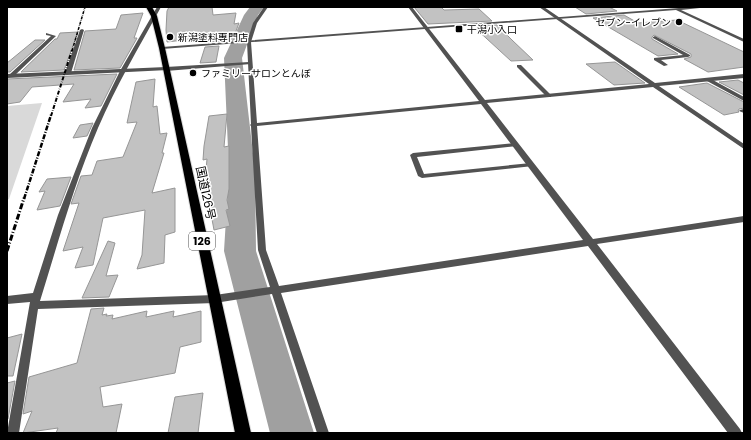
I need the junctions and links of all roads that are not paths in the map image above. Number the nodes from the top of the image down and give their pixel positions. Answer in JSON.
{"nodes":[{"id":1,"x":149,"y":7,"type":"edge"},
{"id":2,"x":158,"y":7,"type":"edge"},
{"id":3,"x":266,"y":7,"type":"edge"},
{"id":4,"x":410,"y":7,"type":"edge"},
{"id":5,"x":541,"y":7,"type":"edge"},
{"id":6,"x":671,"y":7,"type":"edge"},
{"id":7,"x":707,"y":7,"type":"edge"},
{"id":8,"x":676,"y":9,"type":"junction"},
{"id":9,"x":154,"y":16,"type":"junction"},
{"id":10,"x":559,"y":18,"type":"junction"},
{"id":11,"x":426,"y":28,"type":"junction"},
{"id":12,"x":82,"y":30,"type":"dead end"},
{"id":13,"x":48,"y":34,"type":"dead end"},
{"id":14,"x":655,"y":37,"type":"dead end"},
{"id":15,"x":744,"y":41,"type":"edge"},
{"id":16,"x":249,"y":42,"type":"junction"},
{"id":17,"x":162,"y":48,"type":"junction"},
{"id":18,"x":250,"y":63,"type":"junction"},
{"id":19,"x":666,"y":65,"type":"dead end"},
{"id":20,"x":519,"y":66,"type":"dead end"},
{"id":21,"x":166,"y":69,"type":"junction"},
{"id":22,"x":124,"y":71,"type":"junction"},
{"id":23,"x":68,"y":74,"type":"junction"},
{"id":24,"x":9,"y":76,"type":"edge"},
{"id":25,"x":744,"y":76,"type":"edge"},
{"id":26,"x":709,"y":80,"type":"junction"},
{"id":27,"x":654,"y":85,"type":"junction"},
{"id":28,"x":549,"y":96,"type":"junction"},
{"id":29,"x":744,"y":99,"type":"edge"},
{"id":30,"x":483,"y":103,"type":"junction"},
{"id":31,"x":253,"y":125,"type":"junction"},
{"id":32,"x":515,"y":144,"type":"junction"},
{"id":33,"x":744,"y":147,"type":"edge"},
{"id":34,"x":531,"y":165,"type":"junction"},
{"id":35,"x":744,"y":219,"type":"edge"},
{"id":36,"x":590,"y":243,"type":"junction"},
{"id":37,"x":276,"y":291,"type":"junction"},
{"id":38,"x":215,"y":299,"type":"junction"},
{"id":39,"x":7,"y":300,"type":"edge"},
{"id":40,"x":35,"y":301,"type":"junction"},
{"id":41,"x":13,"y":433,"type":"edge"},
{"id":42,"x":243,"y":433,"type":"edge"},
{"id":43,"x":323,"y":433,"type":"edge"},
{"id":44,"x":736,"y":433,"type":"edge"}],
"edges":[{"from":1,"to":9,"type":"highway","name":"国道126号","number":"126"},
{"from":2,"to":9,"type":"street"},
{"from":3,"to":16,"type":"street"},
{"from":4,"to":11,"type":"street"},
{"from":5,"to":10,"type":"street"},
{"from":6,"to":8,"type":"street"},
{"from":7,"to":8,"type":"street"},
{"from":8,"to":10,"type":"street"},
{"from":8,"to":15,"type":"street"},
{"from":9,"to":17,"type":"highway","name":"国道126号","number":"126"},
{"from":9,"to":22,"type":"street"},
{"from":10,"to":11,"type":"street"},
{"from":10,"to":27,"type":"street"},
{"from":11,"to":16,"type":"street"},
{"from":11,"to":30,"type":"street"},
{"from":12,"to":23,"type":"street"},
{"from":13,"to":24,"type":"street"},
{"from":14,"to":19,"type":"street"},
{"from":16,"to":17,"type":"street"},
{"from":16,"to":18,"type":"street"},
{"from":17,"to":21,"type":"highway","name":"国道126号","number":"126"},
{"from":18,"to":21,"type":"street"},
{"from":18,"to":31,"type":"street"},
{"from":20,"to":28,"type":"street"},
{"from":21,"to":22,"type":"street"},
{"from":21,"to":38,"type":"highway","name":"国道126号","number":"126"},
{"from":22,"to":23,"type":"street"},
{"from":22,"to":40,"type":"street"},
{"from":23,"to":24,"type":"street"},
{"from":25,"to":26,"type":"street"},
{"from":26,"to":27,"type":"street"},
{"from":26,"to":29,"type":"street"},
{"from":27,"to":28,"type":"street"},
{"from":27,"to":33,"type":"street"},
{"from":28,"to":30,"type":"street"},
{"from":30,"to":31,"type":"street"},
{"from":30,"to":32,"type":"street"},
{"from":31,"to":37,"type":"street"},
{"from":32,"to":34,"type":"street"},
{"from":32,"to":34,"type":"street"},
{"from":34,"to":36,"type":"street"},
{"from":35,"to":36,"type":"street"},
{"from":36,"to":37,"type":"street"},
{"from":36,"to":44,"type":"street"},
{"from":37,"to":38,"type":"street"},
{"from":37,"to":43,"type":"street"},
{"from":38,"to":40,"type":"street"},
{"from":38,"to":42,"type":"highway","name":"国道126号","number":"126"},
{"from":39,"to":40,"type":"street"},
{"from":40,"to":41,"type":"street"}]}
